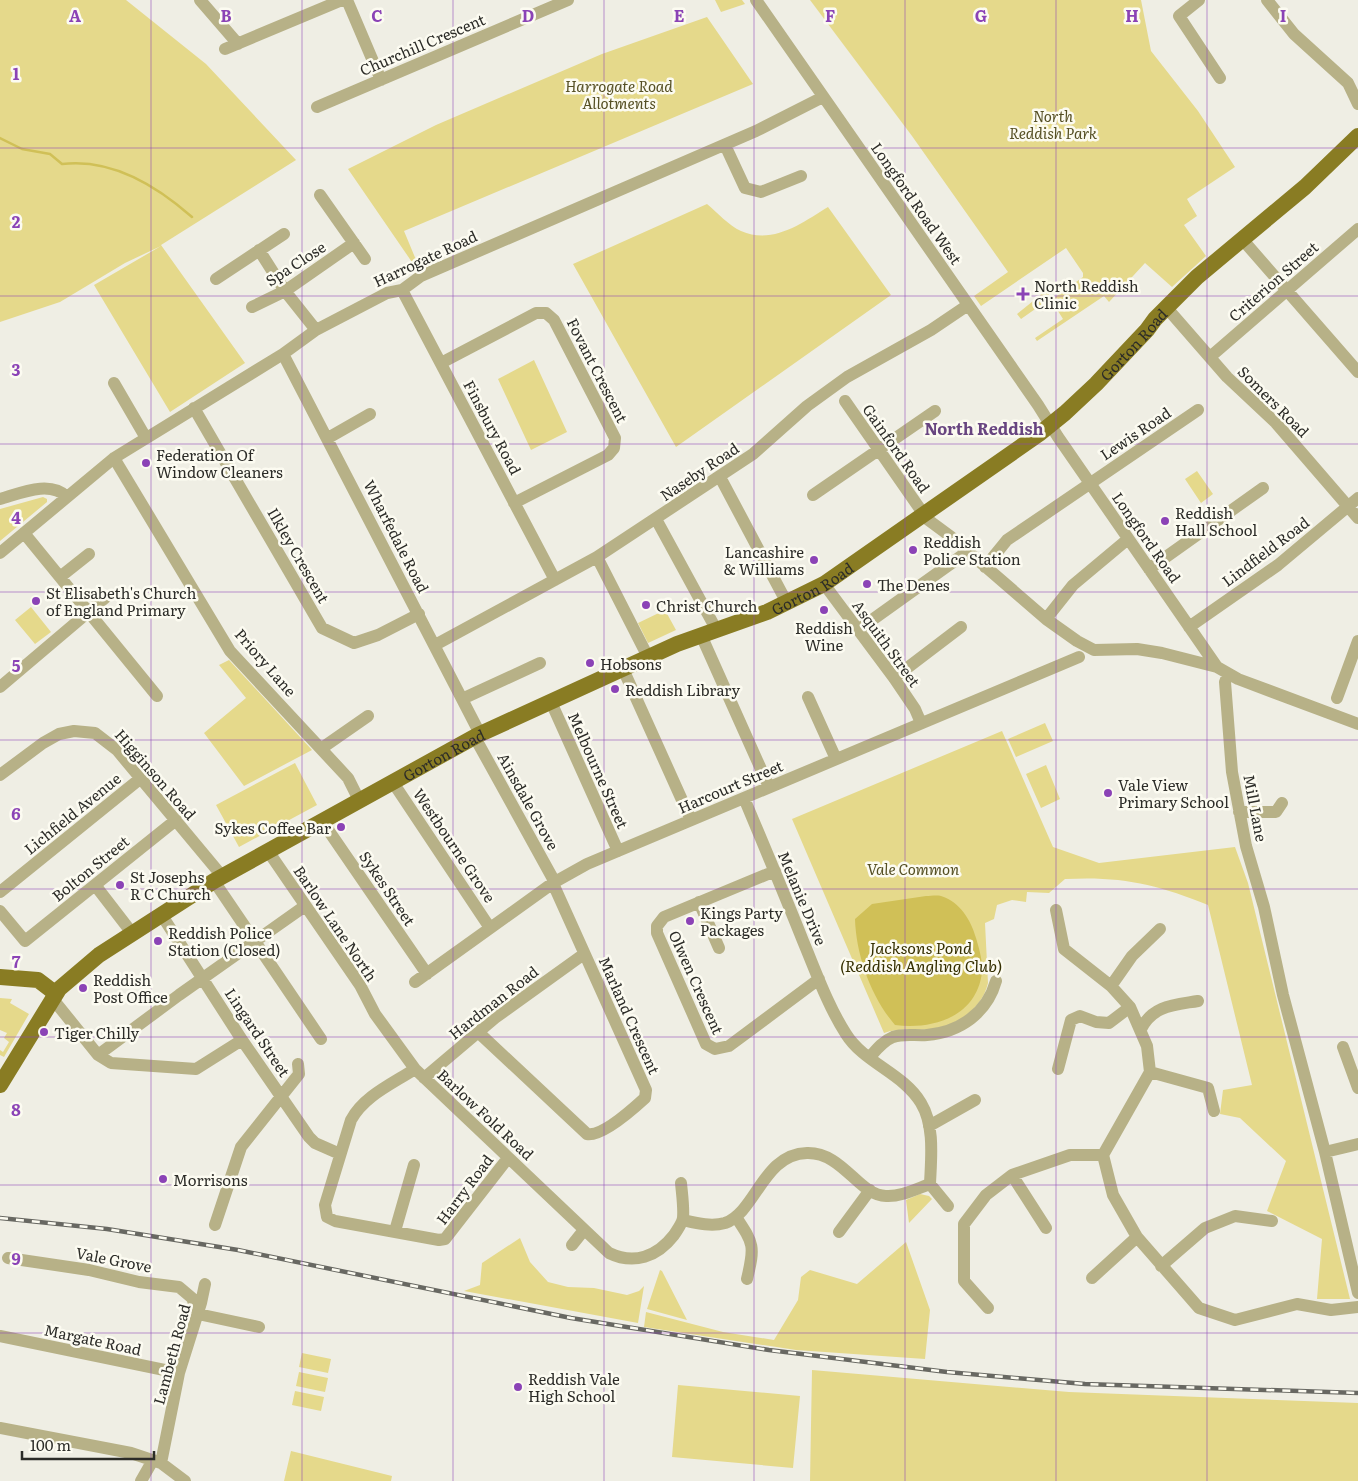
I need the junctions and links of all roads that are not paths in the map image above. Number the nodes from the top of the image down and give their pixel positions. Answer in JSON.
{"nodes":[{"id":1,"x":200,"y":0,"type":"edge"},
{"id":2,"x":342,"y":0,"type":"edge"},
{"id":3,"x":347,"y":0,"type":"edge"},
{"id":4,"x":568,"y":0,"type":"edge"},
{"id":5,"x":756,"y":0,"type":"edge"},
{"id":6,"x":1199,"y":0,"type":"edge"},
{"id":7,"x":1267,"y":0,"type":"edge"},
{"id":8,"x":238,"y":44,"type":"junction"},
{"id":9,"x":226,"y":49,"type":"dead end"},
{"id":10,"x":1220,"y":78,"type":"dead end"},
{"id":11,"x":381,"y":80,"type":"junction"},
{"id":12,"x":823,"y":97,"type":"junction"},
{"id":13,"x":1358,"y":104,"type":"edge"},
{"id":14,"x":317,"y":107,"type":"dead end"},
{"id":15,"x":1358,"y":136,"type":"edge"},
{"id":16,"x":725,"y":145,"type":"junction"},
{"id":17,"x":800,"y":176,"type":"dead end"},
{"id":18,"x":320,"y":195,"type":"dead end"},
{"id":19,"x":1358,"y":229,"type":"edge"},
{"id":20,"x":284,"y":234,"type":"dead end"},
{"id":21,"x":1242,"y":239,"type":"junction"},
{"id":22,"x":354,"y":243,"type":"junction"},
{"id":23,"x":259,"y":250,"type":"junction"},
{"id":24,"x":365,"y":259,"type":"dead end"},
{"id":25,"x":216,"y":279,"type":"dead end"},
{"id":26,"x":402,"y":290,"type":"junction"},
{"id":27,"x":1287,"y":290,"type":"junction"},
{"id":28,"x":285,"y":291,"type":"junction"},
{"id":29,"x":968,"y":305,"type":"junction"},
{"id":30,"x":252,"y":307,"type":"dead end"},
{"id":31,"x":1166,"y":307,"type":"junction"},
{"id":32,"x":316,"y":330,"type":"junction"},
{"id":33,"x":283,"y":354,"type":"junction"},
{"id":34,"x":1210,"y":357,"type":"junction"},
{"id":35,"x":441,"y":363,"type":"junction"},
{"id":36,"x":1358,"y":372,"type":"edge"},
{"id":37,"x":114,"y":383,"type":"dead end"},
{"id":38,"x":845,"y":401,"type":"dead end"},
{"id":39,"x":194,"y":408,"type":"junction"},
{"id":40,"x":1198,"y":410,"type":"dead end"},
{"id":41,"x":935,"y":411,"type":"dead end"},
{"id":42,"x":370,"y":414,"type":"dead end"},
{"id":43,"x":1051,"y":425,"type":"junction"},
{"id":44,"x":146,"y":438,"type":"junction"},
{"id":45,"x":328,"y":438,"type":"junction"},
{"id":46,"x":879,"y":450,"type":"junction"},
{"id":47,"x":114,"y":458,"type":"junction"},
{"id":48,"x":720,"y":476,"type":"junction"},
{"id":49,"x":1090,"y":483,"type":"junction"},
{"id":50,"x":1263,"y":488,"type":"dead end"},
{"id":51,"x":813,"y":495,"type":"dead end"},
{"id":52,"x":67,"y":497,"type":"junction"},
{"id":53,"x":1358,"y":498,"type":"edge"},
{"id":54,"x":0,"y":499,"type":"edge"},
{"id":55,"x":514,"y":503,"type":"junction"},
{"id":56,"x":1348,"y":506,"type":"junction"},
{"id":57,"x":930,"y":509,"type":"junction"},
{"id":58,"x":1358,"y":518,"type":"edge"},
{"id":59,"x":656,"y":519,"type":"junction"},
{"id":60,"x":24,"y":532,"type":"junction"},
{"id":61,"x":1128,"y":539,"type":"junction"},
{"id":62,"x":0,"y":552,"type":"edge"},
{"id":63,"x":967,"y":552,"type":"junction"},
{"id":64,"x":89,"y":554,"type":"dead end"},
{"id":65,"x":597,"y":557,"type":"junction"},
{"id":66,"x":985,"y":567,"type":"junction"},
{"id":67,"x":1149,"y":569,"type":"junction"},
{"id":68,"x":60,"y":578,"type":"junction"},
{"id":69,"x":555,"y":580,"type":"junction"},
{"id":70,"x":824,"y":584,"type":"junction"},
{"id":71,"x":105,"y":598,"type":"dead end"},
{"id":72,"x":787,"y":603,"type":"junction"},
{"id":73,"x":88,"y":613,"type":"junction"},
{"id":74,"x":419,"y":614,"type":"junction"},
{"id":75,"x":1046,"y":619,"type":"junction"},
{"id":76,"x":1189,"y":627,"type":"junction"},
{"id":77,"x":961,"y":628,"type":"dead end"},
{"id":78,"x":858,"y":630,"type":"junction"},
{"id":79,"x":708,"y":632,"type":"junction"},
{"id":80,"x":1199,"y":641,"type":"junction"},
{"id":81,"x":1358,"y":641,"type":"edge"},
{"id":82,"x":435,"y":644,"type":"junction"},
{"id":83,"x":648,"y":657,"type":"junction"},
{"id":84,"x":1078,"y":657,"type":"dead end"},
{"id":85,"x":1187,"y":659,"type":"junction"},
{"id":86,"x":540,"y":662,"type":"dead end"},
{"id":87,"x":623,"y":669,"type":"junction"},
{"id":88,"x":1223,"y":671,"type":"junction"},
{"id":89,"x":894,"y":678,"type":"junction"},
{"id":90,"x":0,"y":687,"type":"edge"},
{"id":91,"x":157,"y":696,"type":"dead end"},
{"id":92,"x":808,"y":696,"type":"dead end"},
{"id":93,"x":1337,"y":698,"type":"dead end"},
{"id":94,"x":462,"y":699,"type":"junction"},
{"id":95,"x":552,"y":702,"type":"junction"},
{"id":96,"x":368,"y":716,"type":"dead end"},
{"id":97,"x":921,"y":723,"type":"junction"},
{"id":98,"x":1358,"y":724,"type":"edge"},
{"id":99,"x":478,"y":735,"type":"junction"},
{"id":100,"x":322,"y":748,"type":"junction"},
{"id":101,"x":836,"y":759,"type":"junction"},
{"id":102,"x":0,"y":775,"type":"edge"},
{"id":103,"x":141,"y":778,"type":"junction"},
{"id":104,"x":392,"y":781,"type":"junction"},
{"id":105,"x":769,"y":787,"type":"junction"},
{"id":106,"x":744,"y":798,"type":"junction"},
{"id":107,"x":359,"y":800,"type":"junction"},
{"id":108,"x":1239,"y":812,"type":"junction"},
{"id":109,"x":1281,"y":812,"type":"dead end"},
{"id":110,"x":176,"y":820,"type":"junction"},
{"id":111,"x":691,"y":820,"type":"junction"},
{"id":112,"x":322,"y":821,"type":"junction"},
{"id":113,"x":268,"y":851,"type":"junction"},
{"id":114,"x":618,"y":851,"type":"junction"},
{"id":115,"x":774,"y":872,"type":"junction"},
{"id":116,"x":218,"y":879,"type":"junction"},
{"id":117,"x":553,"y":883,"type":"junction"},
{"id":118,"x":95,"y":885,"type":"junction"},
{"id":119,"x":0,"y":892,"type":"edge"},
{"id":120,"x":700,"y":902,"type":"junction"},
{"id":121,"x":305,"y":906,"type":"junction"},
{"id":122,"x":1056,"y":910,"type":"dead end"},
{"id":123,"x":0,"y":911,"type":"edge"},
{"id":124,"x":161,"y":914,"type":"junction"},
{"id":125,"x":490,"y":928,"type":"junction"},
{"id":126,"x":1160,"y":929,"type":"dead end"},
{"id":127,"x":132,"y":933,"type":"junction"},
{"id":128,"x":254,"y":942,"type":"junction"},
{"id":129,"x":719,"y":948,"type":"dead end"},
{"id":130,"x":584,"y":954,"type":"junction"},
{"id":131,"x":426,"y":974,"type":"junction"},
{"id":132,"x":8,"y":977,"type":"edge"},
{"id":133,"x":73,"y":977,"type":"junction"},
{"id":134,"x":202,"y":978,"type":"junction"},
{"id":135,"x":819,"y":979,"type":"junction"},
{"id":136,"x":415,"y":982,"type":"dead end"},
{"id":137,"x":996,"y":982,"type":"dead end"},
{"id":138,"x":1111,"y":986,"type":"junction"},
{"id":139,"x":52,"y":997,"type":"junction"},
{"id":140,"x":1198,"y":1001,"type":"dead end"},
{"id":141,"x":1130,"y":1007,"type":"junction"},
{"id":142,"x":375,"y":1014,"type":"joint"},
{"id":143,"x":1141,"y":1029,"type":"junction"},
{"id":144,"x":478,"y":1032,"type":"junction"},
{"id":145,"x":321,"y":1039,"type":"dead end"},
{"id":146,"x":242,"y":1040,"type":"junction"},
{"id":147,"x":1343,"y":1047,"type":"dead end"},
{"id":148,"x":98,"y":1055,"type":"junction"},
{"id":149,"x":870,"y":1058,"type":"junction"},
{"id":150,"x":298,"y":1064,"type":"dead end"},
{"id":151,"x":1058,"y":1069,"type":"dead end"},
{"id":152,"x":1150,"y":1072,"type":"junction"},
{"id":153,"x":419,"y":1074,"type":"junction"},
{"id":154,"x":0,"y":1085,"type":"edge"},
{"id":155,"x":1358,"y":1088,"type":"edge"},
{"id":156,"x":281,"y":1094,"type":"junction"},
{"id":157,"x":975,"y":1100,"type":"dead end"},
{"id":158,"x":1214,"y":1111,"type":"dead end"},
{"id":159,"x":929,"y":1126,"type":"junction"},
{"id":160,"x":1358,"y":1144,"type":"edge"},
{"id":161,"x":1325,"y":1152,"type":"junction"},
{"id":162,"x":340,"y":1154,"type":"junction"},
{"id":163,"x":1103,"y":1155,"type":"junction"},
{"id":164,"x":508,"y":1158,"type":"junction"},
{"id":165,"x":414,"y":1165,"type":"dead end"},
{"id":166,"x":1012,"y":1175,"type":"junction"},
{"id":167,"x":682,"y":1183,"type":"dead end"},
{"id":168,"x":930,"y":1184,"type":"junction"},
{"id":169,"x":870,"y":1190,"type":"junction"},
{"id":170,"x":948,"y":1206,"type":"dead end"},
{"id":171,"x":736,"y":1217,"type":"junction"},
{"id":172,"x":683,"y":1220,"type":"junction"},
{"id":173,"x":1272,"y":1221,"type":"dead end"},
{"id":174,"x":215,"y":1225,"type":"dead end"},
{"id":175,"x":1046,"y":1228,"type":"dead end"},
{"id":176,"x":584,"y":1230,"type":"junction"},
{"id":177,"x":395,"y":1231,"type":"junction"},
{"id":178,"x":840,"y":1232,"type":"dead end"},
{"id":179,"x":1137,"y":1237,"type":"junction"},
{"id":180,"x":571,"y":1247,"type":"dead end"},
{"id":181,"x":8,"y":1258,"type":"dead end"},
{"id":182,"x":1162,"y":1266,"type":"junction"},
{"id":183,"x":1355,"y":1271,"type":"edge"},
{"id":184,"x":1092,"y":1278,"type":"dead end"},
{"id":185,"x":747,"y":1279,"type":"dead end"},
{"id":186,"x":205,"y":1284,"type":"dead end"},
{"id":187,"x":1358,"y":1293,"type":"edge"},
{"id":188,"x":1358,"y":1307,"type":"edge"},
{"id":189,"x":988,"y":1308,"type":"dead end"},
{"id":190,"x":198,"y":1314,"type":"junction"},
{"id":191,"x":259,"y":1327,"type":"dead end"},
{"id":192,"x":0,"y":1336,"type":"edge"},
{"id":193,"x":179,"y":1374,"type":"junction"},
{"id":194,"x":0,"y":1428,"type":"edge"},
{"id":195,"x":157,"y":1461,"type":"junction"},
{"id":196,"x":141,"y":1481,"type":"edge"},
{"id":197,"x":185,"y":1481,"type":"edge"}],
"edges":[{"from":1,"to":8,"type":"street"},
{"from":2,"to":8,"type":"street"},
{"from":3,"to":11,"type":"street"},
{"from":4,"to":11,"type":"street","name":"Churchill Crescent"},
{"from":5,"to":12,"type":"street","name":"Longford Road West"},
{"from":6,"to":10,"type":"street"},
{"from":7,"to":13,"type":"street"},
{"from":8,"to":9,"type":"street"},
{"from":11,"to":14,"type":"street","name":"Churchill Crescent"},
{"from":12,"to":16,"type":"street","name":"Harrogate Road"},
{"from":12,"to":29,"type":"street","name":"Longford Road West"},
{"from":15,"to":21,"type":"main road","name":"Gorton Road"},
{"from":16,"to":17,"type":"street"},
{"from":16,"to":26,"type":"street","name":"Harrogate Road"},
{"from":18,"to":22,"type":"street"},
{"from":19,"to":27,"type":"street","name":"Criterion Street"},
{"from":20,"to":23,"type":"street"},
{"from":21,"to":27,"type":"street"},
{"from":21,"to":31,"type":"main road","name":"Gorton Road"},
{"from":22,"to":24,"type":"street"},
{"from":22,"to":28,"type":"street","name":"Spa Close"},
{"from":23,"to":25,"type":"street"},
{"from":23,"to":28,"type":"street"},
{"from":26,"to":32,"type":"street","name":"Harrogate Road"},
{"from":26,"to":35,"type":"street","name":"Finsbury Road"},
{"from":27,"to":34,"type":"street","name":"Criterion Street"},
{"from":27,"to":36,"type":"street"},
{"from":28,"to":30,"type":"street","name":"Spa Close"},
{"from":28,"to":32,"type":"street"},
{"from":29,"to":43,"type":"street","name":"Longford Road West"},
{"from":29,"to":48,"type":"street","name":"Naseby Road"},
{"from":31,"to":34,"type":"street","name":"Somers Road"},
{"from":31,"to":43,"type":"main road","name":"Gorton Road"},
{"from":32,"to":33,"type":"street","name":"Harrogate Road"},
{"from":33,"to":39,"type":"street","name":"Harrogate Road"},
{"from":33,"to":45,"type":"street","name":"Wharfedale Road"},
{"from":34,"to":56,"type":"street","name":"Somers Road"},
{"from":35,"to":55,"type":"street","name":"Finsbury Road"},
{"from":35,"to":55,"type":"street","name":"Fovant Crescent"},
{"from":37,"to":44,"type":"street"},
{"from":38,"to":46,"type":"street","name":"Gainford Road"},
{"from":39,"to":44,"type":"street","name":"Harrogate Road"},
{"from":39,"to":74,"type":"street","name":"Ilkley Crescent"},
{"from":40,"to":49,"type":"street","name":"Lewis Road"},
{"from":41,"to":46,"type":"street"},
{"from":42,"to":45,"type":"street"},
{"from":43,"to":49,"type":"street","name":"Longford Road"},
{"from":43,"to":57,"type":"main road","name":"Gorton Road"},
{"from":44,"to":47,"type":"street","name":"Harrogate Road"},
{"from":45,"to":74,"type":"street","name":"Wharfedale Road"},
{"from":46,"to":51,"type":"street"},
{"from":46,"to":57,"type":"street","name":"Gainford Road"},
{"from":47,"to":52,"type":"street","name":"Harrogate Road"},
{"from":47,"to":100,"type":"street","name":"Priory Lane"},
{"from":48,"to":59,"type":"street","name":"Naseby Road"},
{"from":48,"to":72,"type":"street"},
{"from":49,"to":61,"type":"street","name":"Longford Road"},
{"from":49,"to":66,"type":"street","name":"Lewis Road"},
{"from":50,"to":67,"type":"street"},
{"from":52,"to":54,"type":"street"},
{"from":52,"to":60,"type":"street","name":"Harrogate Road"},
{"from":53,"to":56,"type":"street","name":"Lindfield Road"},
{"from":55,"to":69,"type":"street","name":"Finsbury Road"},
{"from":56,"to":58,"type":"street","name":"Somers Road"},
{"from":56,"to":76,"type":"street","name":"Lindfield Road"},
{"from":57,"to":63,"type":"street"},
{"from":57,"to":70,"type":"main road","name":"Gorton Road"},
{"from":59,"to":65,"type":"street","name":"Naseby Road"},
{"from":59,"to":79,"type":"street"},
{"from":60,"to":62,"type":"street","name":"Harrogate Road"},
{"from":60,"to":68,"type":"street"},
{"from":61,"to":67,"type":"street","name":"Longford Road"},
{"from":61,"to":75,"type":"street"},
{"from":63,"to":66,"type":"street"},
{"from":63,"to":78,"type":"street"},
{"from":64,"to":68,"type":"street"},
{"from":65,"to":69,"type":"street","name":"Naseby Road"},
{"from":65,"to":83,"type":"street"},
{"from":66,"to":75,"type":"street"},
{"from":67,"to":76,"type":"street","name":"Longford Road"},
{"from":68,"to":73,"type":"street"},
{"from":69,"to":82,"type":"street","name":"Naseby Road"},
{"from":70,"to":72,"type":"main road","name":"Gorton Road"},
{"from":70,"to":78,"type":"street","name":"Asquith Street"},
{"from":71,"to":73,"type":"street"},
{"from":72,"to":79,"type":"main road","name":"Gorton Road"},
{"from":73,"to":90,"type":"street"},
{"from":73,"to":91,"type":"street"},
{"from":74,"to":82,"type":"street","name":"Wharfedale Road"},
{"from":75,"to":85,"type":"street"},
{"from":76,"to":80,"type":"street","name":"Longford Road"},
{"from":77,"to":89,"type":"street"},
{"from":78,"to":89,"type":"street","name":"Asquith Street"},
{"from":79,"to":83,"type":"main road","name":"Gorton Road"},
{"from":79,"to":105,"type":"street"},
{"from":80,"to":85,"type":"street"},
{"from":80,"to":88,"type":"street","name":"Longford Road"},
{"from":81,"to":93,"type":"street"},
{"from":82,"to":94,"type":"street","name":"Wharfedale Road"},
{"from":83,"to":87,"type":"main road","name":"Gorton Road"},
{"from":84,"to":97,"type":"street","name":"Harcourt Street"},
{"from":85,"to":88,"type":"street"},
{"from":86,"to":94,"type":"street"},
{"from":87,"to":95,"type":"main road","name":"Gorton Road"},
{"from":87,"to":111,"type":"street"},
{"from":88,"to":98,"type":"street"},
{"from":88,"to":108,"type":"street","name":"Mill Lane"},
{"from":89,"to":97,"type":"street","name":"Asquith Street"},
{"from":92,"to":101,"type":"street"},
{"from":94,"to":99,"type":"street","name":"Wharfedale Road"},
{"from":95,"to":99,"type":"main road","name":"Gorton Road"},
{"from":95,"to":114,"type":"street","name":"Melbourne Street"},
{"from":96,"to":100,"type":"street"},
{"from":97,"to":101,"type":"street","name":"Harcourt Street"},
{"from":99,"to":104,"type":"main road","name":"Gorton Road"},
{"from":99,"to":117,"type":"street","name":"Ainsdale Grove"},
{"from":100,"to":107,"type":"street","name":"Priory Lane"},
{"from":101,"to":105,"type":"street","name":"Harcourt Street"},
{"from":102,"to":103,"type":"street","name":"Higginson Road"},
{"from":103,"to":110,"type":"street","name":"Higginson Road"},
{"from":103,"to":119,"type":"street","name":"Lichfield Avenue"},
{"from":104,"to":107,"type":"main road","name":"Gorton Road"},
{"from":104,"to":125,"type":"street","name":"Westbourne Grove"},
{"from":105,"to":106,"type":"street","name":"Harcourt Street"},
{"from":106,"to":111,"type":"street","name":"Harcourt Street"},
{"from":106,"to":115,"type":"street","name":"Melanie Drive"},
{"from":107,"to":112,"type":"main road","name":"Gorton Road"},
{"from":108,"to":109,"type":"street"},
{"from":108,"to":161,"type":"street","name":"Mill Lane"},
{"from":110,"to":116,"type":"street","name":"Higginson Road"},
{"from":110,"to":118,"type":"street","name":"Bolton Street"},
{"from":111,"to":114,"type":"street","name":"Harcourt Street"},
{"from":112,"to":113,"type":"main road","name":"Gorton Road"},
{"from":112,"to":131,"type":"street","name":"Sykes Street"},
{"from":113,"to":116,"type":"main road","name":"Gorton Road"},
{"from":113,"to":121,"type":"street","name":"Barlow Lane North"},
{"from":114,"to":117,"type":"street","name":"Harcourt Street"},
{"from":115,"to":120,"type":"street","name":"Olwen Crescent"},
{"from":115,"to":135,"type":"street","name":"Melanie Drive"},
{"from":116,"to":124,"type":"main road","name":"Gorton Road"},
{"from":116,"to":128,"type":"street","name":"Higginson Road"},
{"from":117,"to":125,"type":"street","name":"Harcourt Street"},
{"from":117,"to":130,"type":"street","name":"Marland Crescent"},
{"from":118,"to":123,"type":"street","name":"Bolton Street"},
{"from":118,"to":127,"type":"street"},
{"from":120,"to":129,"type":"street"},
{"from":120,"to":135,"type":"street","name":"Olwen Crescent"},
{"from":121,"to":128,"type":"street"},
{"from":121,"to":142,"type":"street","name":"Barlow Lane North"},
{"from":122,"to":138,"type":"street"},
{"from":124,"to":127,"type":"main road","name":"Gorton Road"},
{"from":124,"to":134,"type":"street","name":"Lingard Street"},
{"from":125,"to":131,"type":"street","name":"Harcourt Street"},
{"from":126,"to":138,"type":"street"},
{"from":127,"to":133,"type":"main road","name":"Gorton Road"},
{"from":128,"to":134,"type":"street"},
{"from":128,"to":145,"type":"street","name":"Higginson Road"},
{"from":130,"to":144,"type":"street","name":"Hardman Road"},
{"from":130,"to":144,"type":"street","name":"Marland Crescent"},
{"from":131,"to":136,"type":"street","name":"Harcourt Street"},
{"from":132,"to":133,"type":"main road"},
{"from":132,"to":139,"type":"main road"},
{"from":133,"to":139,"type":"main road","name":"Gorton Road"},
{"from":134,"to":146,"type":"street","name":"Lingard Street"},
{"from":134,"to":148,"type":"street"},
{"from":135,"to":149,"type":"street","name":"Melanie Drive"},
{"from":137,"to":149,"type":"street"},
{"from":138,"to":141,"type":"street"},
{"from":139,"to":148,"type":"street"},
{"from":139,"to":154,"type":"main road","name":"Gorton Road"},
{"from":140,"to":143,"type":"street"},
{"from":141,"to":143,"type":"street"},
{"from":141,"to":151,"type":"street"},
{"from":142,"to":153,"type":"street","name":"Barlow Fold Road"},
{"from":143,"to":152,"type":"street"},
{"from":144,"to":153,"type":"street","name":"Hardman Road"},
{"from":146,"to":148,"type":"street"},
{"from":146,"to":156,"type":"street","name":"Lingard Street"},
{"from":147,"to":155,"type":"street"},
{"from":149,"to":159,"type":"street","name":"Melanie Drive"},
{"from":150,"to":156,"type":"street"},
{"from":152,"to":158,"type":"street"},
{"from":152,"to":163,"type":"street"},
{"from":153,"to":162,"type":"street","name":"Hardman Road"},
{"from":153,"to":164,"type":"street","name":"Barlow Fold Road"},
{"from":156,"to":162,"type":"street","name":"Lingard Street"},
{"from":156,"to":174,"type":"street"},
{"from":157,"to":159,"type":"street"},
{"from":159,"to":168,"type":"street","name":"Melanie Drive"},
{"from":160,"to":161,"type":"street"},
{"from":161,"to":183,"type":"street","name":"Mill Lane"},
{"from":162,"to":177,"type":"street","name":"Hardman Road"},
{"from":163,"to":166,"type":"street"},
{"from":163,"to":179,"type":"street"},
{"from":164,"to":176,"type":"street","name":"Barlow Fold Road"},
{"from":164,"to":177,"type":"street","name":"Harry Road"},
{"from":165,"to":177,"type":"street"},
{"from":166,"to":175,"type":"street"},
{"from":166,"to":189,"type":"street"},
{"from":167,"to":172,"type":"street"},
{"from":168,"to":169,"type":"street"},
{"from":168,"to":170,"type":"street"},
{"from":169,"to":171,"type":"street"},
{"from":169,"to":178,"type":"street"},
{"from":171,"to":172,"type":"street"},
{"from":171,"to":185,"type":"street"},
{"from":172,"to":176,"type":"street","name":"Barlow Fold Road"},
{"from":173,"to":182,"type":"street"},
{"from":176,"to":180,"type":"street"},
{"from":179,"to":182,"type":"street"},
{"from":179,"to":184,"type":"street"},
{"from":181,"to":190,"type":"street","name":"Vale Grove"},
{"from":182,"to":188,"type":"street"},
{"from":183,"to":187,"type":"street","name":"Mill Lane"},
{"from":186,"to":190,"type":"street","name":"Lambeth Road"},
{"from":190,"to":191,"type":"street"},
{"from":190,"to":193,"type":"street","name":"Lambeth Road"},
{"from":192,"to":193,"type":"street","name":"Margate Road"},
{"from":193,"to":195,"type":"street","name":"Lambeth Road"},
{"from":194,"to":195,"type":"street"},
{"from":195,"to":196,"type":"street","name":"Lambeth Road"},
{"from":195,"to":197,"type":"street"}]}
